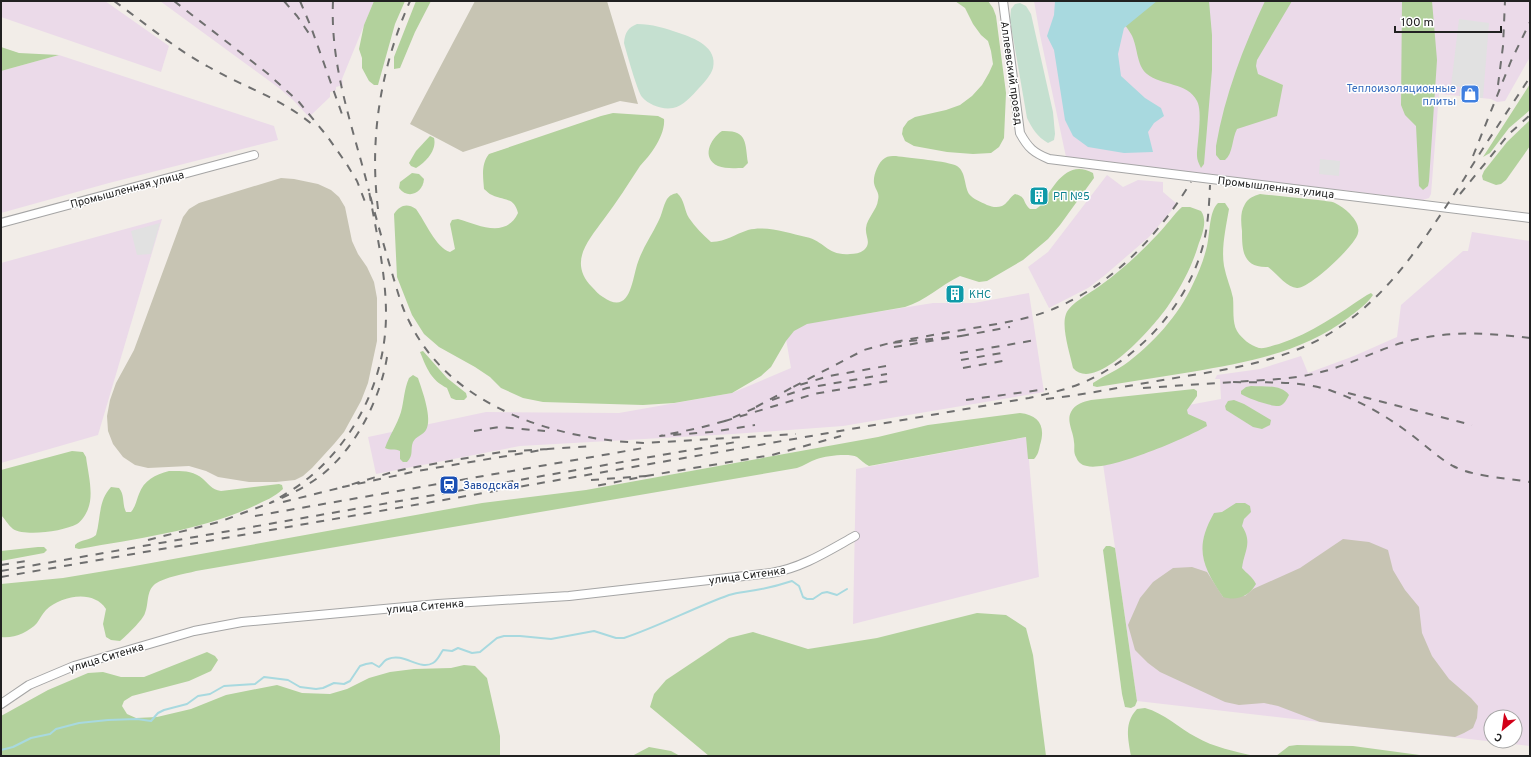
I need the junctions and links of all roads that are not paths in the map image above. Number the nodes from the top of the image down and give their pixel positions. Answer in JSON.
{"nodes":[{"id":1,"x":1003,"y":1,"type":"edge"},
{"id":2,"x":1026,"y":144,"type":"joint"},
{"id":3,"x":254,"y":155,"type":"dead end"},
{"id":4,"x":1530,"y":218,"type":"edge"},
{"id":5,"x":1,"y":223,"type":"edge"},
{"id":6,"x":855,"y":536,"type":"dead end"},
{"id":7,"x":1,"y":704,"type":"edge"}],
"edges":[{"from":1,"to":2,"type":"street","name":"Аллеевский проезд"},
{"from":2,"to":4,"type":"street","name":"Промышленная улица"},
{"from":3,"to":5,"type":"street","name":"Промышленная улица"},
{"from":6,"to":7,"type":"street","name":"улица Ситенка"}]}
